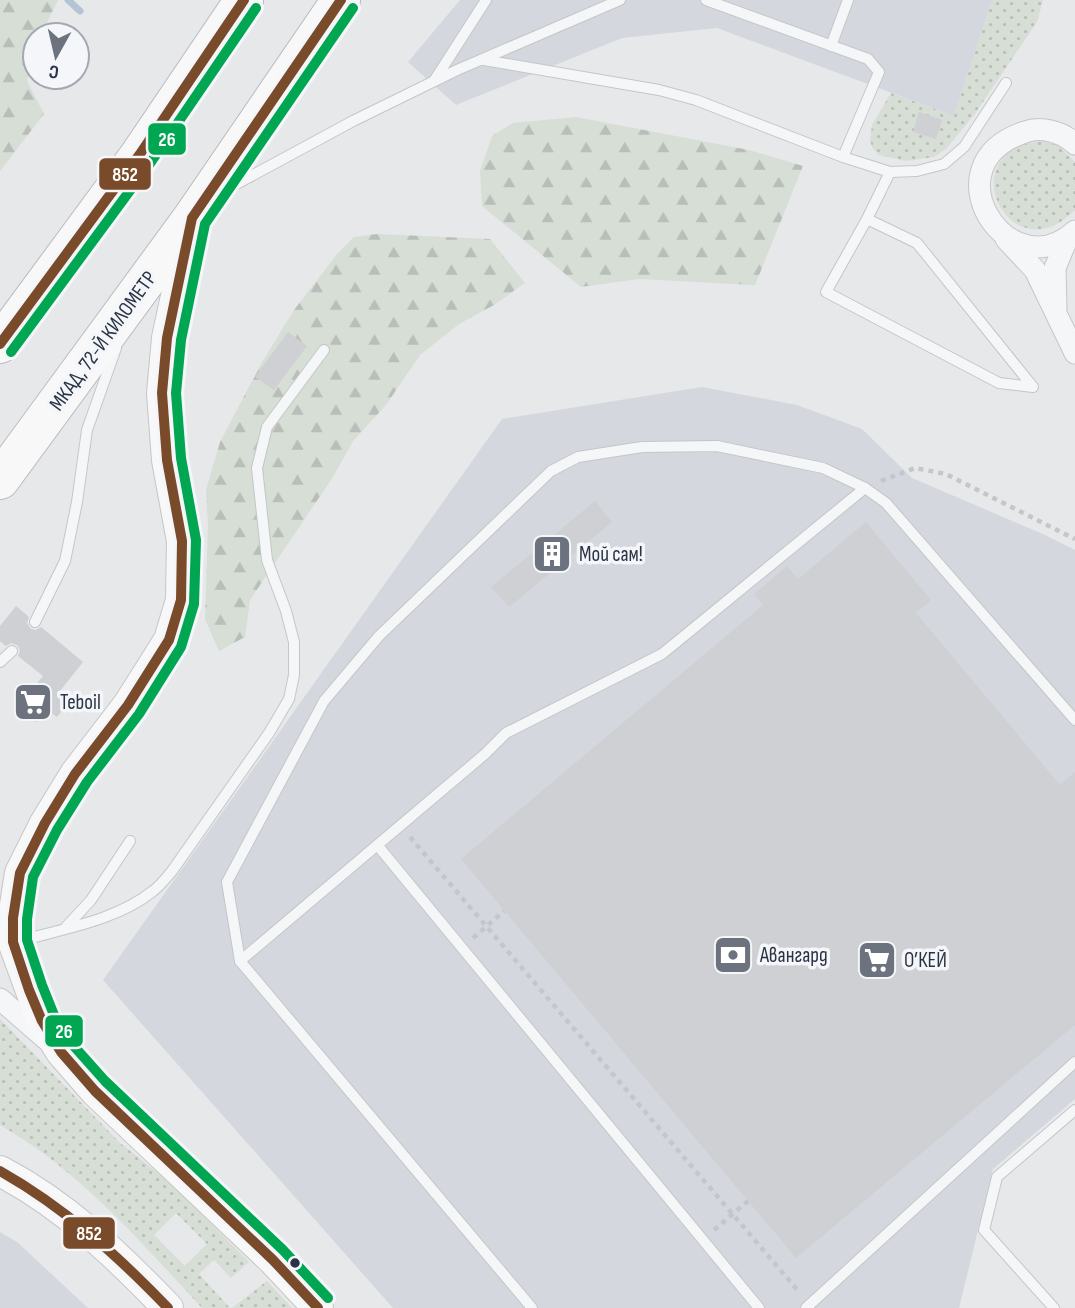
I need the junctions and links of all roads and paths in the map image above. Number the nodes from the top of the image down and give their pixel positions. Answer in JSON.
{"nodes":[{"id":1,"x":244,"y":0,"type":"edge"},
{"id":2,"x":341,"y":0,"type":"edge"},
{"id":3,"x":486,"y":0,"type":"edge"},
{"id":4,"x":620,"y":0,"type":"edge"},
{"id":5,"x":709,"y":0,"type":"edge"},
{"id":6,"x":848,"y":0,"type":"edge"},
{"id":7,"x":831,"y":46,"type":"junction"},
{"id":8,"x":484,"y":60,"type":"junction"},
{"id":9,"x":433,"y":83,"type":"junction"},
{"id":10,"x":1006,"y":83,"type":"dead end"},
{"id":11,"x":1075,"y":144,"type":"edge"},
{"id":12,"x":843,"y":157,"type":"junction"},
{"id":13,"x":890,"y":172,"type":"junction"},
{"id":14,"x":198,"y":210,"type":"junction"},
{"id":15,"x":867,"y":219,"type":"junction"},
{"id":16,"x":1003,"y":235,"type":"junction"},
{"id":17,"x":1071,"y":235,"type":"edge"},
{"id":18,"x":131,"y":302,"type":"junction"},
{"id":19,"x":1057,"y":318,"type":"junction"},
{"id":20,"x":0,"y":344,"type":"edge"},
{"id":21,"x":324,"y":350,"type":"dead end"},
{"id":22,"x":1075,"y":353,"type":"edge"},
{"id":23,"x":0,"y":480,"type":"edge"},
{"id":24,"x":865,"y":488,"type":"junction"},
{"id":25,"x":1075,"y":540,"type":"edge"},
{"id":26,"x":35,"y":622,"type":"dead end"},
{"id":27,"x":12,"y":651,"type":"dead end"},
{"id":28,"x":0,"y":662,"type":"edge"},
{"id":29,"x":1075,"y":720,"type":"edge"},
{"id":30,"x":401,"y":826,"type":"junction"},
{"id":31,"x":130,"y":841,"type":"dead end"},
{"id":32,"x":378,"y":846,"type":"junction"},
{"id":33,"x":504,"y":911,"type":"dead end"},
{"id":34,"x":487,"y":926,"type":"junction"},
{"id":35,"x":66,"y":927,"type":"junction"},
{"id":36,"x":13,"y":942,"type":"junction"},
{"id":37,"x":461,"y":947,"type":"junction"},
{"id":38,"x":240,"y":961,"type":"junction"},
{"id":39,"x":0,"y":999,"type":"edge"},
{"id":40,"x":61,"y":1052,"type":"junction"},
{"id":41,"x":1075,"y":1062,"type":"edge"},
{"id":42,"x":1075,"y":1110,"type":"edge"},
{"id":43,"x":0,"y":1171,"type":"edge"},
{"id":44,"x":748,"y":1201,"type":"dead end"},
{"id":45,"x":732,"y":1214,"type":"junction"},
{"id":46,"x":702,"y":1240,"type":"junction"},
{"id":47,"x":808,"y":1306,"type":"edge"},
{"id":48,"x":168,"y":1308,"type":"edge"},
{"id":49,"x":318,"y":1308,"type":"edge"},
{"id":50,"x":532,"y":1308,"type":"edge"},
{"id":51,"x":759,"y":1308,"type":"edge"},
{"id":52,"x":1054,"y":1308,"type":"edge"}],
"edges":[{"from":1,"to":20,"type":"highway"},
{"from":2,"to":14,"type":"highway","name":"МКАД, 72-Й КИЛОМЕТР"},
{"from":3,"to":9,"type":"lane"},
{"from":4,"to":8,"type":"lane"},
{"from":5,"to":7,"type":"lane"},
{"from":6,"to":7,"type":"lane"},
{"from":7,"to":12,"type":"lane"},
{"from":8,"to":9,"type":"lane"},
{"from":8,"to":12,"type":"lane"},
{"from":9,"to":14,"type":"lane"},
{"from":10,"to":13,"type":"lane"},
{"from":11,"to":16,"type":"street"},
{"from":12,"to":13,"type":"lane"},
{"from":13,"to":15,"type":"lane"},
{"from":14,"to":18,"type":"highway","name":"МКАД, 72-Й КИЛОМЕТР"},
{"from":14,"to":36,"type":"street"},
{"from":15,"to":15,"type":"lane"},
{"from":16,"to":17,"type":"street"},
{"from":16,"to":19,"type":"street"},
{"from":17,"to":19,"type":"street"},
{"from":18,"to":23,"type":"highway","name":"МКАД, 72-Й КИЛОМЕТР"},
{"from":18,"to":26,"type":"lane"},
{"from":19,"to":22,"type":"street"},
{"from":21,"to":35,"type":"lane"},
{"from":24,"to":25,"type":"path"},
{"from":24,"to":29,"type":"lane"},
{"from":24,"to":30,"type":"lane"},
{"from":24,"to":38,"type":"lane"},
{"from":27,"to":28,"type":"lane"},
{"from":30,"to":32,"type":"lane"},
{"from":30,"to":34,"type":"path"},
{"from":31,"to":35,"type":"lane"},
{"from":32,"to":37,"type":"lane"},
{"from":32,"to":38,"type":"lane"},
{"from":33,"to":34,"type":"path"},
{"from":34,"to":37,"type":"path"},
{"from":34,"to":45,"type":"path"},
{"from":35,"to":36,"type":"lane"},
{"from":36,"to":40,"type":"street"},
{"from":37,"to":46,"type":"lane"},
{"from":38,"to":50,"type":"lane"},
{"from":39,"to":40,"type":"street"},
{"from":40,"to":49,"type":"street"},
{"from":41,"to":47,"type":"lane"},
{"from":42,"to":52,"type":"lane"},
{"from":43,"to":48,"type":"street"},
{"from":44,"to":45,"type":"path"},
{"from":45,"to":46,"type":"path"},
{"from":45,"to":47,"type":"path"},
{"from":46,"to":51,"type":"lane"}]}
